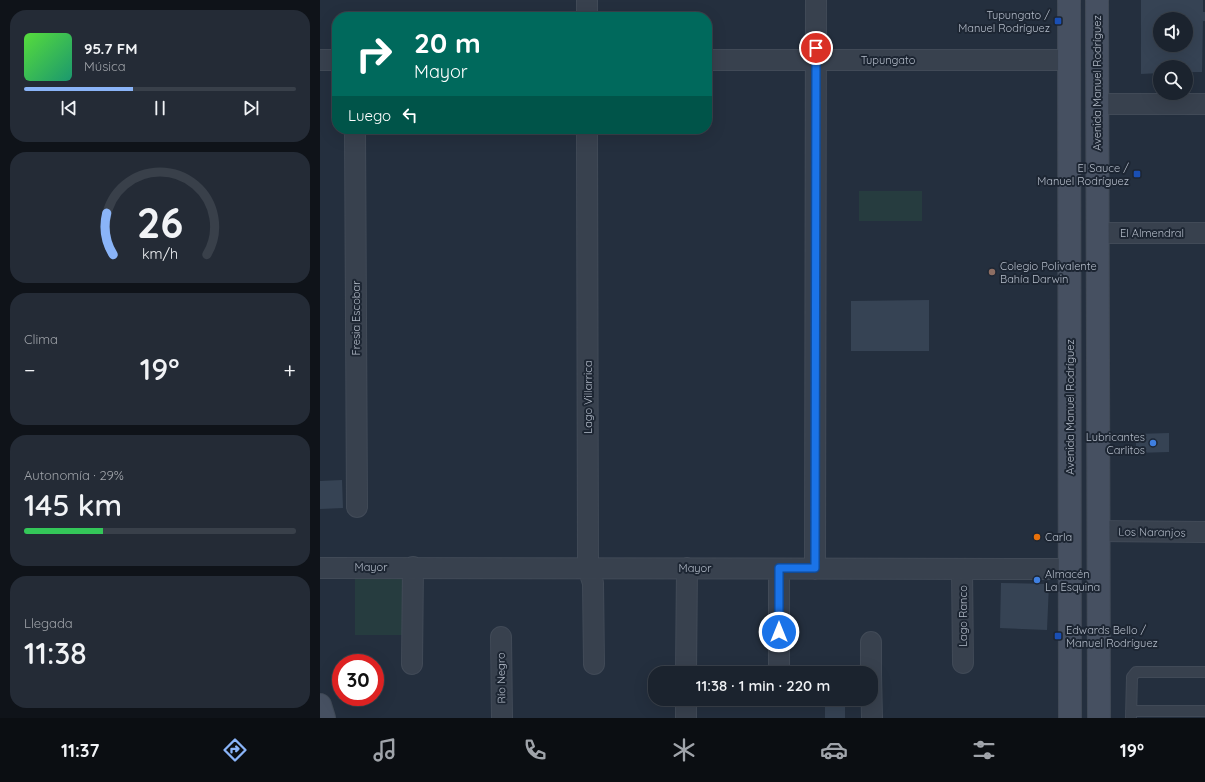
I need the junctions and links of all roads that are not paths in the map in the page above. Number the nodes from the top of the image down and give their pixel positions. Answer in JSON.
{"nodes":[{"id":1,"x":587,"y":0,"type":"edge"},
{"id":2,"x":816,"y":0,"type":"edge"},
{"id":3,"x":1070,"y":0,"type":"edge"},
{"id":4,"x":1097,"y":0,"type":"edge"},
{"id":5,"x":587,"y":12,"type":"edge"},
{"id":6,"x":320,"y":60,"type":"edge"},
{"id":7,"x":332,"y":60,"type":"edge"},
{"id":8,"x":712,"y":60,"type":"edge"},
{"id":9,"x":816,"y":60,"type":"junction"},
{"id":10,"x":1070,"y":60,"type":"junction"},
{"id":11,"x":1098,"y":104,"type":"junction"},
{"id":12,"x":1205,"y":104,"type":"edge"},
{"id":13,"x":355,"y":134,"type":"edge"},
{"id":14,"x":587,"y":134,"type":"edge"},
{"id":15,"x":1098,"y":233,"type":"junction"},
{"id":16,"x":1205,"y":234,"type":"edge"},
{"id":17,"x":357,"y":507,"type":"dead end"},
{"id":18,"x":1098,"y":531,"type":"junction"},
{"id":19,"x":1205,"y":532,"type":"edge"},
{"id":20,"x":413,"y":567,"type":"junction"},
{"id":21,"x":320,"y":568,"type":"edge"},
{"id":22,"x":588,"y":568,"type":"junction"},
{"id":23,"x":687,"y":568,"type":"junction"},
{"id":24,"x":779,"y":568,"type":"junction"},
{"id":25,"x":815,"y":568,"type":"junction"},
{"id":26,"x":962,"y":569,"type":"junction"},
{"id":27,"x":1070,"y":569,"type":"junction"},
{"id":28,"x":501,"y":638,"type":"dead end"},
{"id":29,"x":871,"y":642,"type":"dead end"},
{"id":30,"x":963,"y":662,"type":"dead end"},
{"id":31,"x":412,"y":664,"type":"dead end"},
{"id":32,"x":594,"y":664,"type":"dead end"},
{"id":33,"x":779,"y":664,"type":"dead end"},
{"id":34,"x":686,"y":666,"type":"edge"},
{"id":35,"x":871,"y":666,"type":"edge"},
{"id":36,"x":1205,"y":672,"type":"edge"},
{"id":37,"x":320,"y":705,"type":"edge"},
{"id":38,"x":686,"y":706,"type":"edge"},
{"id":39,"x":872,"y":706,"type":"edge"},
{"id":40,"x":1205,"y":711,"type":"edge"},
{"id":41,"x":1131,"y":714,"type":"edge"},
{"id":42,"x":324,"y":718,"type":"edge"},
{"id":43,"x":502,"y":718,"type":"edge"},
{"id":44,"x":686,"y":718,"type":"edge"},
{"id":45,"x":872,"y":718,"type":"edge"},
{"id":46,"x":1070,"y":718,"type":"edge"},
{"id":47,"x":1099,"y":718,"type":"edge"}],
"edges":[{"from":1,"to":5,"type":"street"},
{"from":2,"to":9,"type":"street"},
{"from":3,"to":10,"type":"main road","name":"Avenida Manuel Rodríguez"},
{"from":4,"to":11,"type":"main road","name":"Avenida Manuel Rodríguez"},
{"from":6,"to":7,"type":"street"},
{"from":8,"to":9,"type":"street","name":"Tupungato"},
{"from":9,"to":10,"type":"street","name":"Tupungato"},
{"from":9,"to":25,"type":"street"},
{"from":10,"to":27,"type":"main road","name":"Avenida Manuel Rodríguez"},
{"from":11,"to":12,"type":"street"},
{"from":11,"to":15,"type":"main road","name":"Avenida Manuel Rodríguez"},
{"from":13,"to":17,"type":"street","name":"Fresia Escobar"},
{"from":14,"to":22,"type":"street","name":"Lago Villarrica"},
{"from":15,"to":16,"type":"street","name":"El Almendral"},
{"from":15,"to":18,"type":"main road","name":"Avenida Manuel Rodríguez"},
{"from":18,"to":19,"type":"street","name":"Los Naranjos"},
{"from":18,"to":47,"type":"main road","name":"Avenida Manuel Rodríguez"},
{"from":20,"to":21,"type":"street","name":"Mayor"},
{"from":20,"to":22,"type":"street","name":"Mayor"},
{"from":20,"to":31,"type":"street"},
{"from":22,"to":23,"type":"street","name":"Mayor"},
{"from":22,"to":32,"type":"street","name":"Lago Villarrica"},
{"from":23,"to":24,"type":"street","name":"Mayor"},
{"from":23,"to":34,"type":"street"},
{"from":24,"to":25,"type":"street","name":"Mayor"},
{"from":24,"to":33,"type":"street"},
{"from":25,"to":26,"type":"street","name":"Mayor"},
{"from":26,"to":27,"type":"street","name":"Mayor"},
{"from":26,"to":30,"type":"street","name":"Lago Ranco"},
{"from":27,"to":46,"type":"main road","name":"Avenida Manuel Rodríguez"},
{"from":28,"to":43,"type":"street","name":"Río Negro"},
{"from":29,"to":35,"type":"street"},
{"from":36,"to":41,"type":"lane"},
{"from":37,"to":42,"type":"main road"},
{"from":38,"to":44,"type":"street"},
{"from":39,"to":45,"type":"street"},
{"from":40,"to":41,"type":"lane"}]}
